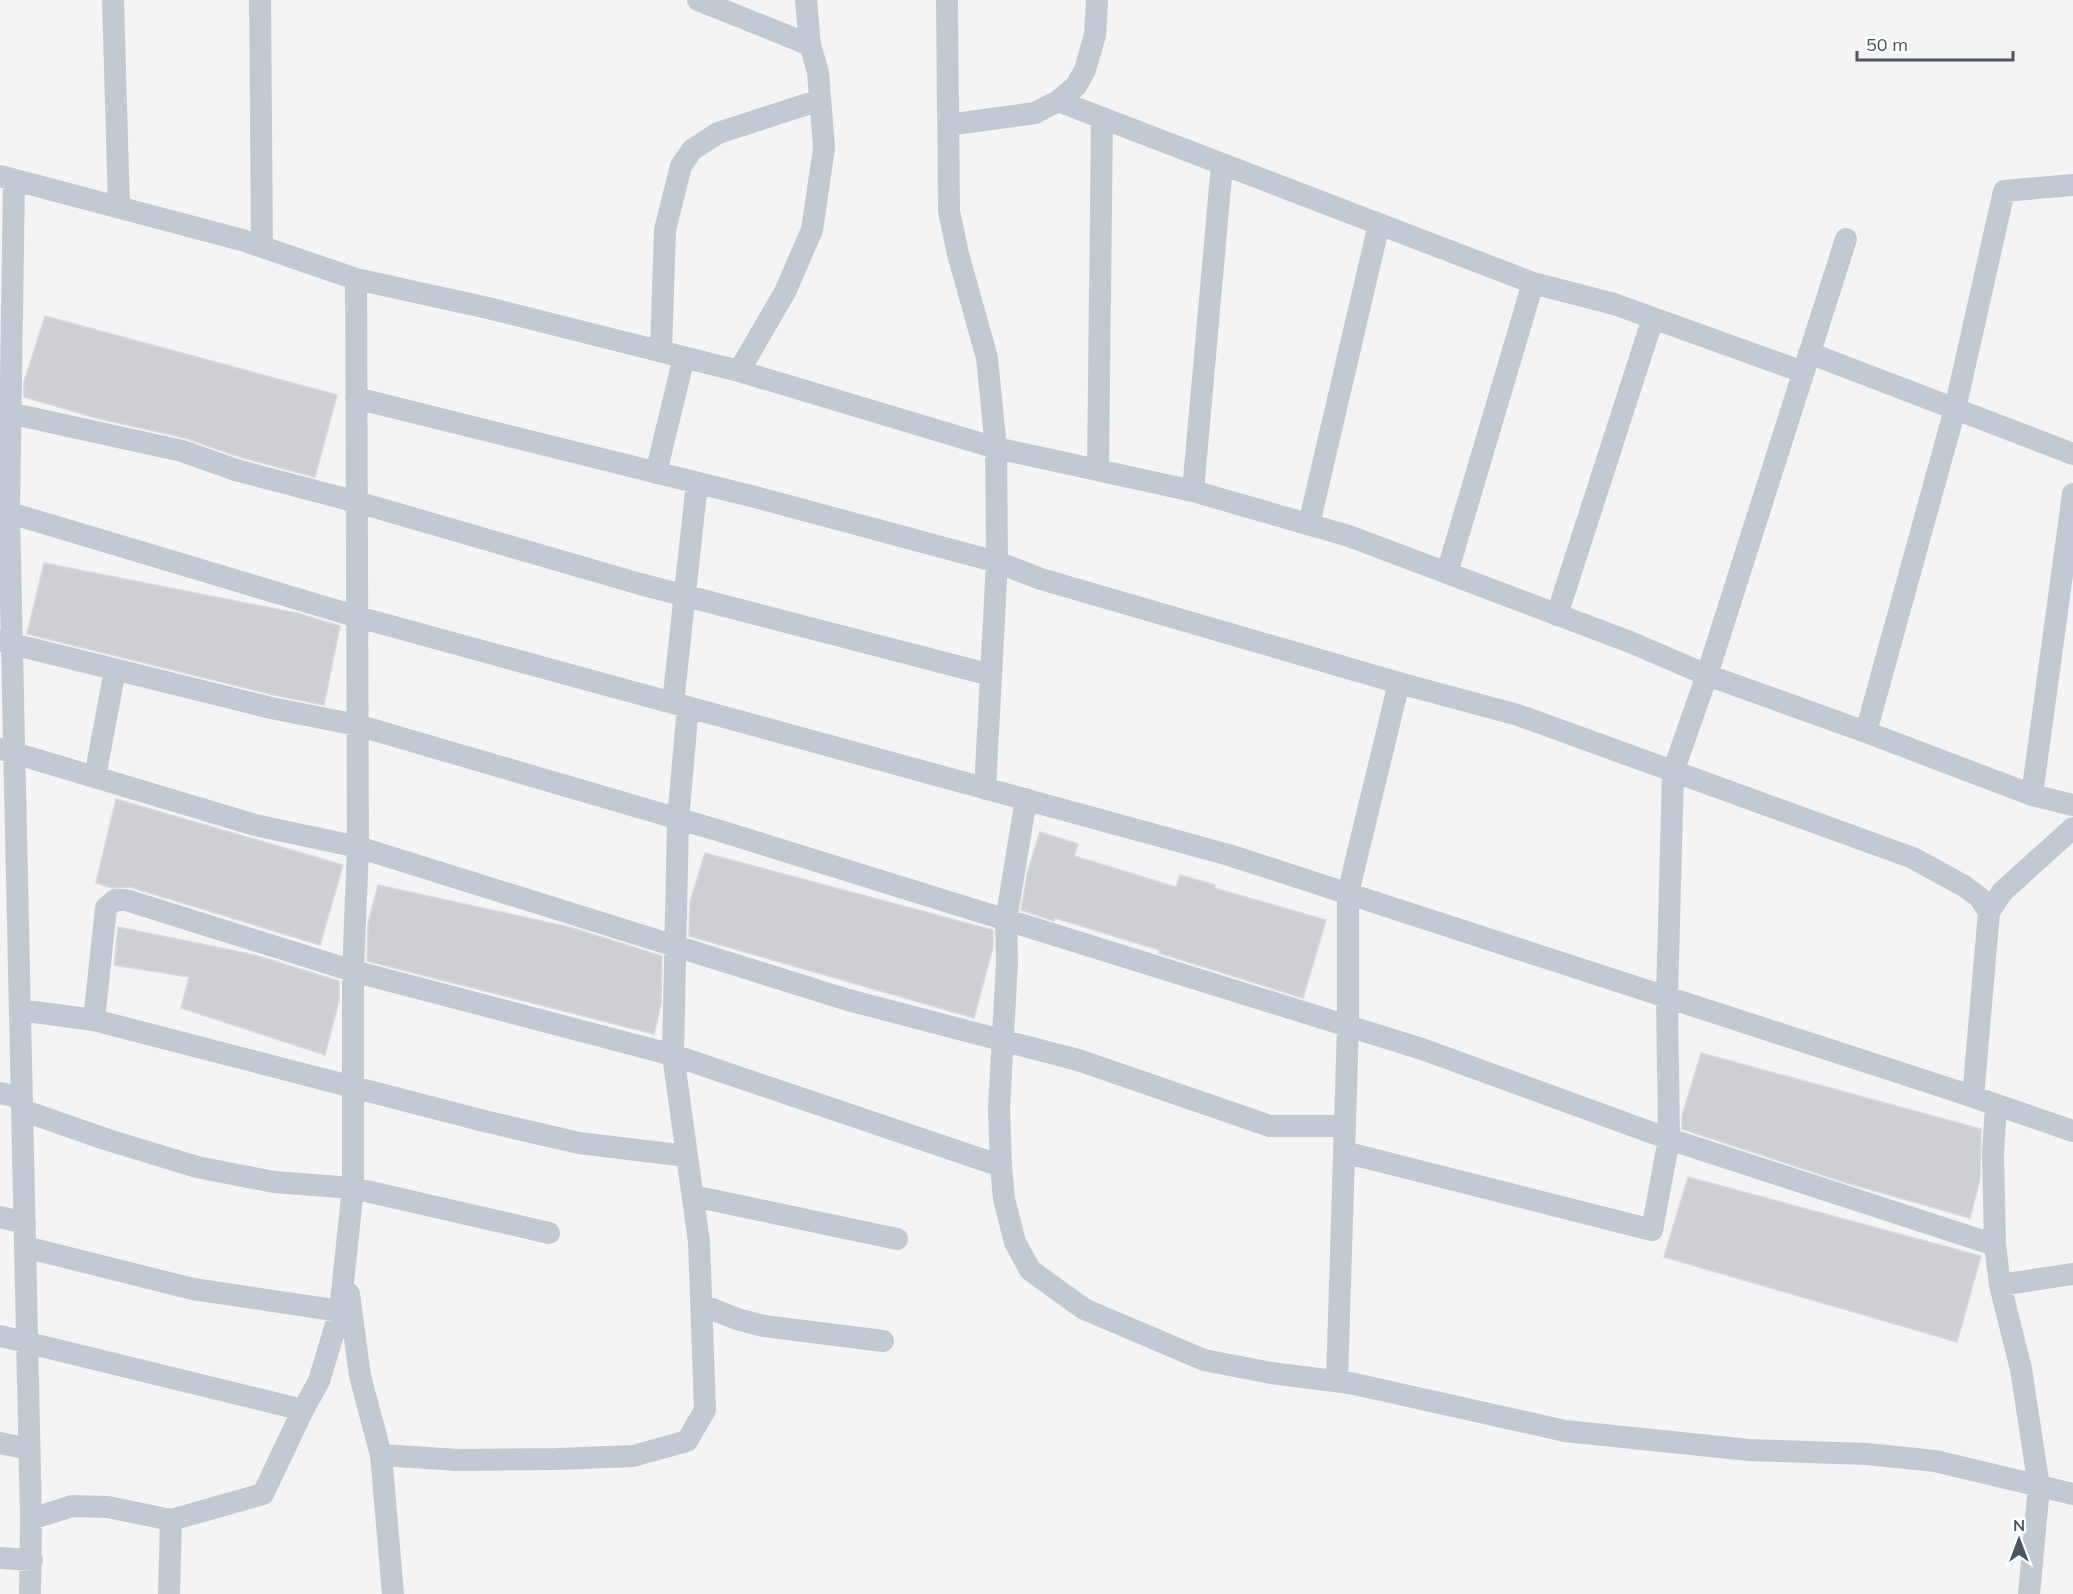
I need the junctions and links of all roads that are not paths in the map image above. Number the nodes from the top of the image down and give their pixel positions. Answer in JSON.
{"nodes":[{"id":1,"x":113,"y":0,"type":"edge"},
{"id":2,"x":260,"y":0,"type":"edge"},
{"id":3,"x":698,"y":0,"type":"edge"},
{"id":4,"x":806,"y":0,"type":"edge"},
{"id":5,"x":947,"y":0,"type":"edge"},
{"id":6,"x":1096,"y":0,"type":"edge"},
{"id":7,"x":810,"y":45,"type":"junction"},
{"id":8,"x":820,"y":100,"type":"junction"},
{"id":9,"x":1058,"y":101,"type":"junction"},
{"id":10,"x":1102,"y":118,"type":"junction"},
{"id":11,"x":948,"y":125,"type":"junction"},
{"id":12,"x":1222,"y":164,"type":"junction"},
{"id":13,"x":7,"y":178,"type":"edge"},
{"id":14,"x":2073,"y":185,"type":"edge"},
{"id":15,"x":119,"y":208,"type":"junction"},
{"id":16,"x":1379,"y":224,"type":"junction"},
{"id":17,"x":1846,"y":239,"type":"dead end"},
{"id":18,"x":262,"y":247,"type":"junction"},
{"id":19,"x":356,"y":279,"type":"junction"},
{"id":20,"x":1533,"y":283,"type":"junction"},
{"id":21,"x":6,"y":300,"type":"edge"},
{"id":22,"x":1653,"y":318,"type":"junction"},
{"id":23,"x":661,"y":351,"type":"junction"},
{"id":24,"x":684,"y":357,"type":"junction"},
{"id":25,"x":1806,"y":363,"type":"junction"},
{"id":26,"x":739,"y":371,"type":"junction"},
{"id":27,"x":356,"y":398,"type":"junction"},
{"id":28,"x":1954,"y":409,"type":"junction"},
{"id":29,"x":5,"y":413,"type":"edge"},
{"id":30,"x":996,"y":448,"type":"junction"},
{"id":31,"x":2073,"y":454,"type":"edge"},
{"id":32,"x":1098,"y":470,"type":"junction"},
{"id":33,"x":656,"y":474,"type":"junction"},
{"id":34,"x":698,"y":483,"type":"junction"},
{"id":35,"x":1193,"y":491,"type":"junction"},
{"id":36,"x":2073,"y":494,"type":"edge"},
{"id":37,"x":357,"y":502,"type":"junction"},
{"id":38,"x":4,"y":511,"type":"edge"},
{"id":39,"x":1309,"y":524,"type":"junction"},
{"id":40,"x":997,"y":562,"type":"junction"},
{"id":41,"x":1447,"y":573,"type":"junction"},
{"id":42,"x":686,"y":596,"type":"junction"},
{"id":43,"x":1557,"y":615,"type":"junction"},
{"id":44,"x":358,"y":617,"type":"junction"},
{"id":45,"x":6,"y":643,"type":"edge"},
{"id":46,"x":115,"y":670,"type":"junction"},
{"id":47,"x":991,"y":675,"type":"junction"},
{"id":48,"x":1707,"y":675,"type":"junction"},
{"id":49,"x":1399,"y":683,"type":"junction"},
{"id":50,"x":680,"y":705,"type":"junction"},
{"id":51,"x":357,"y":725,"type":"junction"},
{"id":52,"x":1866,"y":732,"type":"junction"},
{"id":53,"x":8,"y":751,"type":"edge"},
{"id":54,"x":1673,"y":772,"type":"junction"},
{"id":55,"x":95,"y":777,"type":"junction"},
{"id":56,"x":986,"y":789,"type":"junction"},
{"id":57,"x":2032,"y":795,"type":"junction"},
{"id":58,"x":1026,"y":800,"type":"junction"},
{"id":59,"x":2073,"y":805,"type":"edge"},
{"id":60,"x":678,"y":819,"type":"junction"},
{"id":61,"x":2073,"y":828,"type":"edge"},
{"id":62,"x":358,"y":847,"type":"junction"},
{"id":63,"x":9,"y":857,"type":"edge"},
{"id":64,"x":1348,"y":893,"type":"junction"},
{"id":65,"x":1989,"y":912,"type":"junction"},
{"id":66,"x":1006,"y":921,"type":"junction"},
{"id":67,"x":676,"y":945,"type":"junction"},
{"id":68,"x":353,"y":971,"type":"junction"},
{"id":69,"x":1667,"y":997,"type":"junction"},
{"id":70,"x":20,"y":1010,"type":"junction"},
{"id":71,"x":94,"y":1020,"type":"junction"},
{"id":72,"x":1348,"y":1026,"type":"junction"},
{"id":73,"x":1003,"y":1040,"type":"junction"},
{"id":74,"x":673,"y":1055,"type":"junction"},
{"id":75,"x":352,"y":1086,"type":"junction"},
{"id":76,"x":0,"y":1093,"type":"edge"},
{"id":77,"x":1973,"y":1097,"type":"junction"},
{"id":78,"x":22,"y":1104,"type":"junction"},
{"id":79,"x":1996,"y":1105,"type":"junction"},
{"id":80,"x":1345,"y":1126,"type":"junction"},
{"id":81,"x":2073,"y":1131,"type":"edge"},
{"id":82,"x":1669,"y":1139,"type":"junction"},
{"id":83,"x":1344,"y":1152,"type":"junction"},
{"id":84,"x":687,"y":1155,"type":"junction"},
{"id":85,"x":1000,"y":1166,"type":"junction"},
{"id":86,"x":353,"y":1188,"type":"junction"},
{"id":87,"x":693,"y":1196,"type":"junction"},
{"id":88,"x":0,"y":1217,"type":"edge"},
{"id":89,"x":25,"y":1223,"type":"junction"},
{"id":90,"x":549,"y":1233,"type":"dead end"},
{"id":91,"x":897,"y":1239,"type":"dead end"},
{"id":92,"x":1995,"y":1245,"type":"junction"},
{"id":93,"x":25,"y":1247,"type":"junction"},
{"id":94,"x":345,"y":1262,"type":"junction"},
{"id":95,"x":2073,"y":1274,"type":"edge"},
{"id":96,"x":2000,"y":1285,"type":"junction"},
{"id":97,"x":702,"y":1305,"type":"junction"},
{"id":98,"x":340,"y":1311,"type":"junction"},
{"id":99,"x":0,"y":1336,"type":"edge"},
{"id":100,"x":883,"y":1341,"type":"dead end"},
{"id":101,"x":27,"y":1343,"type":"junction"},
{"id":102,"x":1337,"y":1382,"type":"junction"},
{"id":103,"x":303,"y":1410,"type":"junction"},
{"id":104,"x":0,"y":1443,"type":"edge"},
{"id":105,"x":29,"y":1449,"type":"junction"},
{"id":106,"x":381,"y":1455,"type":"junction"},
{"id":107,"x":2039,"y":1487,"type":"junction"},
{"id":108,"x":2073,"y":1494,"type":"edge"},
{"id":109,"x":31,"y":1519,"type":"junction"},
{"id":110,"x":171,"y":1520,"type":"junction"},
{"id":111,"x":0,"y":1558,"type":"edge"},
{"id":112,"x":32,"y":1560,"type":"junction"},
{"id":113,"x":30,"y":1594,"type":"edge"},
{"id":114,"x":169,"y":1594,"type":"edge"},
{"id":115,"x":393,"y":1594,"type":"edge"},
{"id":116,"x":2029,"y":1594,"type":"edge"}],
"edges":[{"from":1,"to":15,"type":"street"},
{"from":2,"to":18,"type":"street"},
{"from":3,"to":7,"type":"street"},
{"from":4,"to":7,"type":"street"},
{"from":5,"to":11,"type":"street"},
{"from":6,"to":9,"type":"street"},
{"from":7,"to":8,"type":"street"},
{"from":8,"to":23,"type":"street"},
{"from":8,"to":26,"type":"street"},
{"from":9,"to":10,"type":"street"},
{"from":9,"to":11,"type":"street"},
{"from":10,"to":12,"type":"street"},
{"from":10,"to":32,"type":"street"},
{"from":11,"to":30,"type":"street"},
{"from":12,"to":16,"type":"street"},
{"from":12,"to":35,"type":"street"},
{"from":13,"to":15,"type":"street"},
{"from":13,"to":21,"type":"street"},
{"from":14,"to":28,"type":"street"},
{"from":15,"to":18,"type":"street"},
{"from":16,"to":20,"type":"street"},
{"from":16,"to":39,"type":"street"},
{"from":17,"to":25,"type":"street"},
{"from":18,"to":19,"type":"street"},
{"from":19,"to":23,"type":"street"},
{"from":19,"to":27,"type":"street"},
{"from":20,"to":22,"type":"street"},
{"from":20,"to":41,"type":"street"},
{"from":21,"to":29,"type":"street"},
{"from":22,"to":25,"type":"street"},
{"from":22,"to":43,"type":"street"},
{"from":23,"to":24,"type":"street"},
{"from":24,"to":26,"type":"street"},
{"from":24,"to":33,"type":"street"},
{"from":25,"to":28,"type":"street"},
{"from":25,"to":48,"type":"street"},
{"from":26,"to":30,"type":"street"},
{"from":27,"to":33,"type":"street"},
{"from":27,"to":37,"type":"street"},
{"from":28,"to":31,"type":"street"},
{"from":28,"to":52,"type":"street"},
{"from":29,"to":37,"type":"street"},
{"from":29,"to":38,"type":"street"},
{"from":30,"to":32,"type":"street"},
{"from":30,"to":40,"type":"street"},
{"from":32,"to":35,"type":"street"},
{"from":33,"to":34,"type":"street"},
{"from":34,"to":40,"type":"street"},
{"from":34,"to":42,"type":"street"},
{"from":35,"to":39,"type":"street"},
{"from":36,"to":57,"type":"street"},
{"from":37,"to":42,"type":"street"},
{"from":37,"to":44,"type":"street"},
{"from":38,"to":44,"type":"street"},
{"from":38,"to":45,"type":"street"},
{"from":39,"to":41,"type":"street"},
{"from":40,"to":47,"type":"street"},
{"from":40,"to":49,"type":"street"},
{"from":41,"to":43,"type":"street"},
{"from":42,"to":47,"type":"street"},
{"from":42,"to":50,"type":"street"},
{"from":43,"to":48,"type":"street"},
{"from":44,"to":50,"type":"street"},
{"from":44,"to":51,"type":"street"},
{"from":45,"to":46,"type":"street"},
{"from":45,"to":53,"type":"street"},
{"from":46,"to":51,"type":"street"},
{"from":46,"to":55,"type":"street"},
{"from":47,"to":56,"type":"street"},
{"from":48,"to":52,"type":"street"},
{"from":48,"to":54,"type":"street"},
{"from":49,"to":54,"type":"street"},
{"from":49,"to":64,"type":"street"},
{"from":50,"to":56,"type":"street"},
{"from":50,"to":60,"type":"street"},
{"from":51,"to":60,"type":"street"},
{"from":51,"to":62,"type":"street"},
{"from":52,"to":57,"type":"street"},
{"from":53,"to":55,"type":"street"},
{"from":53,"to":63,"type":"street"},
{"from":54,"to":65,"type":"street"},
{"from":54,"to":69,"type":"street"},
{"from":55,"to":62,"type":"street"},
{"from":56,"to":58,"type":"street"},
{"from":57,"to":59,"type":"street"},
{"from":58,"to":64,"type":"street"},
{"from":58,"to":66,"type":"street"},
{"from":60,"to":66,"type":"street"},
{"from":60,"to":67,"type":"street"},
{"from":61,"to":65,"type":"street"},
{"from":62,"to":67,"type":"street"},
{"from":62,"to":68,"type":"street"},
{"from":63,"to":70,"type":"street"},
{"from":64,"to":69,"type":"street"},
{"from":64,"to":72,"type":"street"},
{"from":65,"to":77,"type":"street"},
{"from":66,"to":72,"type":"street"},
{"from":66,"to":73,"type":"street"},
{"from":67,"to":73,"type":"street"},
{"from":67,"to":74,"type":"street"},
{"from":68,"to":71,"type":"street"},
{"from":68,"to":74,"type":"street"},
{"from":68,"to":75,"type":"street"},
{"from":69,"to":77,"type":"street"},
{"from":69,"to":82,"type":"street"},
{"from":70,"to":71,"type":"street"},
{"from":70,"to":78,"type":"street"},
{"from":71,"to":75,"type":"street"},
{"from":72,"to":80,"type":"street"},
{"from":72,"to":82,"type":"street"},
{"from":73,"to":80,"type":"street"},
{"from":73,"to":85,"type":"street"},
{"from":74,"to":84,"type":"street"},
{"from":74,"to":85,"type":"street"},
{"from":75,"to":84,"type":"street"},
{"from":75,"to":86,"type":"street"},
{"from":76,"to":78,"type":"street"},
{"from":77,"to":79,"type":"street"},
{"from":78,"to":86,"type":"street"},
{"from":78,"to":89,"type":"street"},
{"from":79,"to":81,"type":"street"},
{"from":79,"to":92,"type":"street"},
{"from":80,"to":83,"type":"street"},
{"from":82,"to":83,"type":"street"},
{"from":82,"to":92,"type":"street"},
{"from":83,"to":102,"type":"street"},
{"from":84,"to":87,"type":"street"},
{"from":85,"to":102,"type":"street"},
{"from":86,"to":90,"type":"street"},
{"from":86,"to":94,"type":"street"},
{"from":87,"to":91,"type":"street"},
{"from":87,"to":97,"type":"street"},
{"from":88,"to":89,"type":"street"},
{"from":89,"to":93,"type":"street"},
{"from":92,"to":96,"type":"street"},
{"from":93,"to":98,"type":"street"},
{"from":93,"to":101,"type":"street"},
{"from":94,"to":98,"type":"street"},
{"from":94,"to":106,"type":"street"},
{"from":95,"to":96,"type":"street"},
{"from":96,"to":107,"type":"street"},
{"from":97,"to":100,"type":"street"},
{"from":97,"to":106,"type":"street"},
{"from":98,"to":103,"type":"street"},
{"from":99,"to":101,"type":"street"},
{"from":101,"to":103,"type":"street"},
{"from":101,"to":105,"type":"street"},
{"from":102,"to":107,"type":"street"},
{"from":103,"to":110,"type":"street"},
{"from":104,"to":105,"type":"street"},
{"from":105,"to":109,"type":"street"},
{"from":106,"to":115,"type":"street"},
{"from":107,"to":108,"type":"street"},
{"from":107,"to":116,"type":"street"},
{"from":109,"to":110,"type":"street"},
{"from":109,"to":112,"type":"street"},
{"from":110,"to":114,"type":"street"},
{"from":111,"to":112,"type":"street"},
{"from":112,"to":113,"type":"street"}]}
